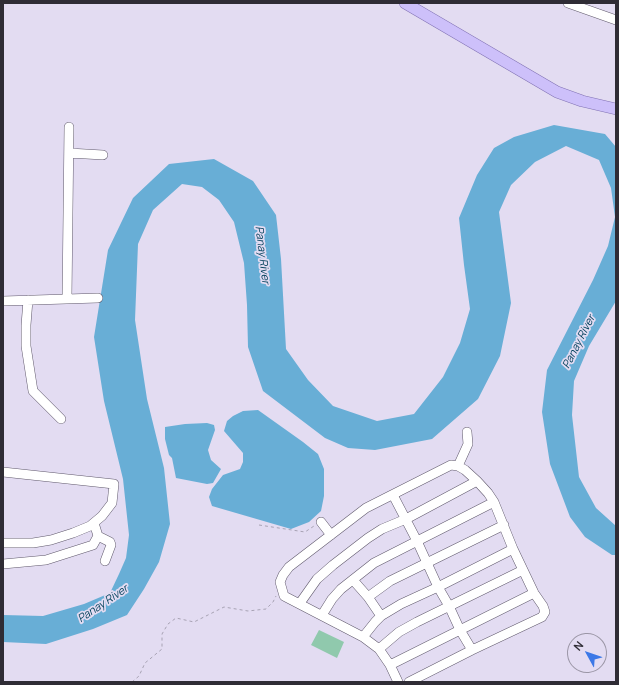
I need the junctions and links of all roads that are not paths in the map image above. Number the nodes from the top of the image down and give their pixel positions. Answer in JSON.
{"nodes":[{"id":1,"x":405,"y":3,"type":"edge"},
{"id":2,"x":568,"y":3,"type":"edge"},
{"id":3,"x":616,"y":20,"type":"edge"},
{"id":4,"x":616,"y":109,"type":"edge"},
{"id":5,"x":69,"y":127,"type":"dead end"},
{"id":6,"x":69,"y":153,"type":"junction"},
{"id":7,"x":103,"y":154,"type":"dead end"},
{"id":8,"x":67,"y":298,"type":"junction"},
{"id":9,"x":98,"y":298,"type":"dead end"},
{"id":10,"x":28,"y":300,"type":"junction"},
{"id":11,"x":3,"y":301,"type":"edge"},
{"id":12,"x":61,"y":419,"type":"dead end"},
{"id":13,"x":467,"y":432,"type":"dead end"},
{"id":14,"x":458,"y":466,"type":"junction"},
{"id":15,"x":3,"y":472,"type":"edge"},
{"id":16,"x":477,"y":481,"type":"junction"},
{"id":17,"x":393,"y":495,"type":"junction"},
{"id":18,"x":494,"y":502,"type":"junction"},
{"id":19,"x":406,"y":519,"type":"junction"},
{"id":20,"x":94,"y":522,"type":"junction"},
{"id":21,"x":321,"y":522,"type":"road end"},
{"id":22,"x":504,"y":525,"type":"junction"},
{"id":23,"x":332,"y":535,"type":"junction"},
{"id":24,"x":98,"y":536,"type":"junction"},
{"id":25,"x":417,"y":541,"type":"junction"},
{"id":26,"x":3,"y":543,"type":"edge"},
{"id":27,"x":513,"y":549,"type":"junction"},
{"id":28,"x":105,"y":561,"type":"dead end"},
{"id":29,"x":426,"y":563,"type":"junction"},
{"id":30,"x":3,"y":564,"type":"edge"},
{"id":31,"x":523,"y":570,"type":"junction"},
{"id":32,"x":352,"y":580,"type":"junction"},
{"id":33,"x":438,"y":587,"type":"junction"},
{"id":34,"x":534,"y":593,"type":"junction"},
{"id":35,"x":368,"y":597,"type":"junction"},
{"id":36,"x":300,"y":603,"type":"junction"},
{"id":37,"x":449,"y":606,"type":"junction"},
{"id":38,"x":322,"y":615,"type":"junction"},
{"id":39,"x":381,"y":616,"type":"junction"},
{"id":40,"x":460,"y":630,"type":"junction"},
{"id":41,"x":363,"y":637,"type":"junction"},
{"id":42,"x":379,"y":649,"type":"junction"},
{"id":43,"x":472,"y":650,"type":"junction"},
{"id":44,"x":390,"y":665,"type":"junction"},
{"id":45,"x":398,"y":682,"type":"edge"},
{"id":46,"x":409,"y":682,"type":"edge"}],
"edges":[{"from":1,"to":4,"type":"main road"},
{"from":2,"to":3,"type":"street"},
{"from":5,"to":6,"type":"street"},
{"from":6,"to":7,"type":"street"},
{"from":6,"to":8,"type":"street"},
{"from":8,"to":9,"type":"street"},
{"from":8,"to":10,"type":"street"},
{"from":10,"to":11,"type":"street"},
{"from":10,"to":12,"type":"street"},
{"from":13,"to":14,"type":"street"},
{"from":14,"to":16,"type":"street"},
{"from":14,"to":17,"type":"street"},
{"from":15,"to":20,"type":"street"},
{"from":16,"to":18,"type":"street"},
{"from":16,"to":19,"type":"street"},
{"from":17,"to":19,"type":"street"},
{"from":17,"to":23,"type":"street"},
{"from":18,"to":22,"type":"street"},
{"from":18,"to":25,"type":"street"},
{"from":19,"to":25,"type":"street"},
{"from":19,"to":36,"type":"street"},
{"from":20,"to":24,"type":"street"},
{"from":20,"to":26,"type":"street"},
{"from":21,"to":23,"type":"street"},
{"from":22,"to":27,"type":"street"},
{"from":22,"to":29,"type":"street"},
{"from":23,"to":36,"type":"street"},
{"from":24,"to":28,"type":"street"},
{"from":24,"to":30,"type":"street"},
{"from":25,"to":29,"type":"street"},
{"from":25,"to":32,"type":"street"},
{"from":27,"to":31,"type":"street"},
{"from":27,"to":33,"type":"street"},
{"from":29,"to":33,"type":"street"},
{"from":29,"to":35,"type":"street"},
{"from":31,"to":34,"type":"street"},
{"from":31,"to":37,"type":"street"},
{"from":32,"to":35,"type":"street"},
{"from":32,"to":38,"type":"street"},
{"from":33,"to":37,"type":"street"},
{"from":33,"to":39,"type":"street"},
{"from":34,"to":40,"type":"street"},
{"from":34,"to":43,"type":"street"},
{"from":35,"to":39,"type":"street"},
{"from":36,"to":38,"type":"street"},
{"from":37,"to":40,"type":"street"},
{"from":37,"to":42,"type":"street"},
{"from":38,"to":41,"type":"street"},
{"from":39,"to":41,"type":"street"},
{"from":40,"to":43,"type":"street"},
{"from":40,"to":44,"type":"street"},
{"from":41,"to":42,"type":"street"},
{"from":42,"to":44,"type":"street"},
{"from":43,"to":46,"type":"street"},
{"from":44,"to":45,"type":"street"}]}
